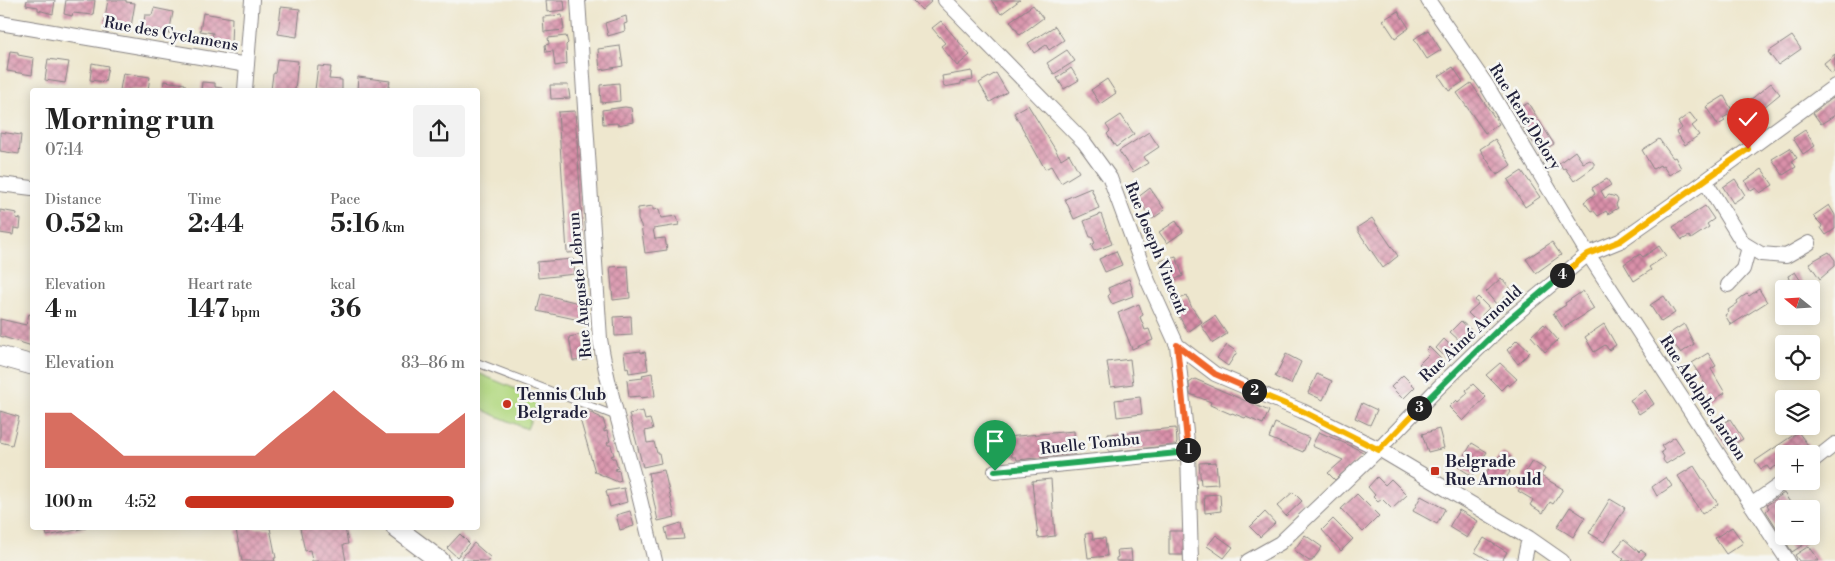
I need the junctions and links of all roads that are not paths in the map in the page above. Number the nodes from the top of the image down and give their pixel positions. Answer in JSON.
{"nodes":[{"id":1,"x":252,"y":0,"type":"edge"},
{"id":2,"x":578,"y":0,"type":"edge"},
{"id":3,"x":945,"y":0,"type":"edge"},
{"id":4,"x":1428,"y":0,"type":"edge"},
{"id":5,"x":0,"y":23,"type":"edge"},
{"id":6,"x":247,"y":65,"type":"junction"},
{"id":7,"x":1835,"y":86,"type":"edge"},
{"id":8,"x":245,"y":88,"type":"edge"},
{"id":9,"x":1705,"y":181,"type":"junction"},
{"id":10,"x":0,"y":184,"type":"edge"},
{"id":11,"x":30,"y":188,"type":"edge"},
{"id":12,"x":1809,"y":243,"type":"dead end"},
{"id":13,"x":1749,"y":247,"type":"junction"},
{"id":14,"x":1588,"y":254,"type":"junction"},
{"id":15,"x":1728,"y":285,"type":"dead end"},
{"id":16,"x":1177,"y":345,"type":"junction"},
{"id":17,"x":0,"y":356,"type":"edge"},
{"id":18,"x":30,"y":364,"type":"edge"},
{"id":19,"x":480,"y":364,"type":"edge"},
{"id":20,"x":616,"y":416,"type":"junction"},
{"id":21,"x":1835,"y":444,"type":"edge"},
{"id":22,"x":1379,"y":450,"type":"junction"},
{"id":23,"x":1188,"y":452,"type":"junction"},
{"id":24,"x":1820,"y":456,"type":"edge"},
{"id":25,"x":995,"y":471,"type":"dead end"},
{"id":26,"x":1775,"y":488,"type":"edge"},
{"id":27,"x":1751,"y":505,"type":"junction"},
{"id":28,"x":399,"y":530,"type":"edge"},
{"id":29,"x":1529,"y":538,"type":"junction"},
{"id":30,"x":440,"y":561,"type":"edge"},
{"id":31,"x":655,"y":561,"type":"edge"},
{"id":32,"x":1191,"y":561,"type":"edge"},
{"id":33,"x":1248,"y":561,"type":"edge"},
{"id":34,"x":1524,"y":561,"type":"edge"},
{"id":35,"x":1562,"y":561,"type":"edge"},
{"id":36,"x":1788,"y":561,"type":"edge"}],
"edges":[{"from":1,"to":6,"type":"street"},
{"from":2,"to":20,"type":"street","name":"Rue Auguste Lebrun"},
{"from":3,"to":16,"type":"street","name":"Rue Joseph Vincent"},
{"from":4,"to":14,"type":"street","name":"Rue René Delory"},
{"from":5,"to":6,"type":"street","name":"Rue des Cyclamens"},
{"from":6,"to":8,"type":"street"},
{"from":7,"to":9,"type":"street","name":"Rue Aimé Arnould"},
{"from":9,"to":13,"type":"street"},
{"from":9,"to":14,"type":"street","name":"Rue Aimé Arnould"},
{"from":10,"to":11,"type":"street"},
{"from":12,"to":13,"type":"street"},
{"from":13,"to":15,"type":"street"},
{"from":14,"to":22,"type":"street","name":"Rue Aimé Arnould"},
{"from":14,"to":27,"type":"street","name":"Rue Adolphe Jardon"},
{"from":16,"to":22,"type":"street","name":"Rue Joseph Vincent"},
{"from":16,"to":23,"type":"street"},
{"from":17,"to":18,"type":"street"},
{"from":19,"to":20,"type":"lane"},
{"from":20,"to":31,"type":"street","name":"Rue Auguste Lebrun"},
{"from":21,"to":24,"type":"street"},
{"from":22,"to":29,"type":"street","name":"Rue Joseph Vincent"},
{"from":22,"to":33,"type":"street","name":"Rue Aimé Arnould"},
{"from":23,"to":25,"type":"street","name":"Ruelle Tombu"},
{"from":23,"to":32,"type":"street"},
{"from":26,"to":27,"type":"street"},
{"from":27,"to":36,"type":"street","name":"Rue Adolphe Jardon"},
{"from":28,"to":30,"type":"street"},
{"from":29,"to":34,"type":"street"},
{"from":29,"to":35,"type":"street","name":"Rue Joseph Vincent"}]}
